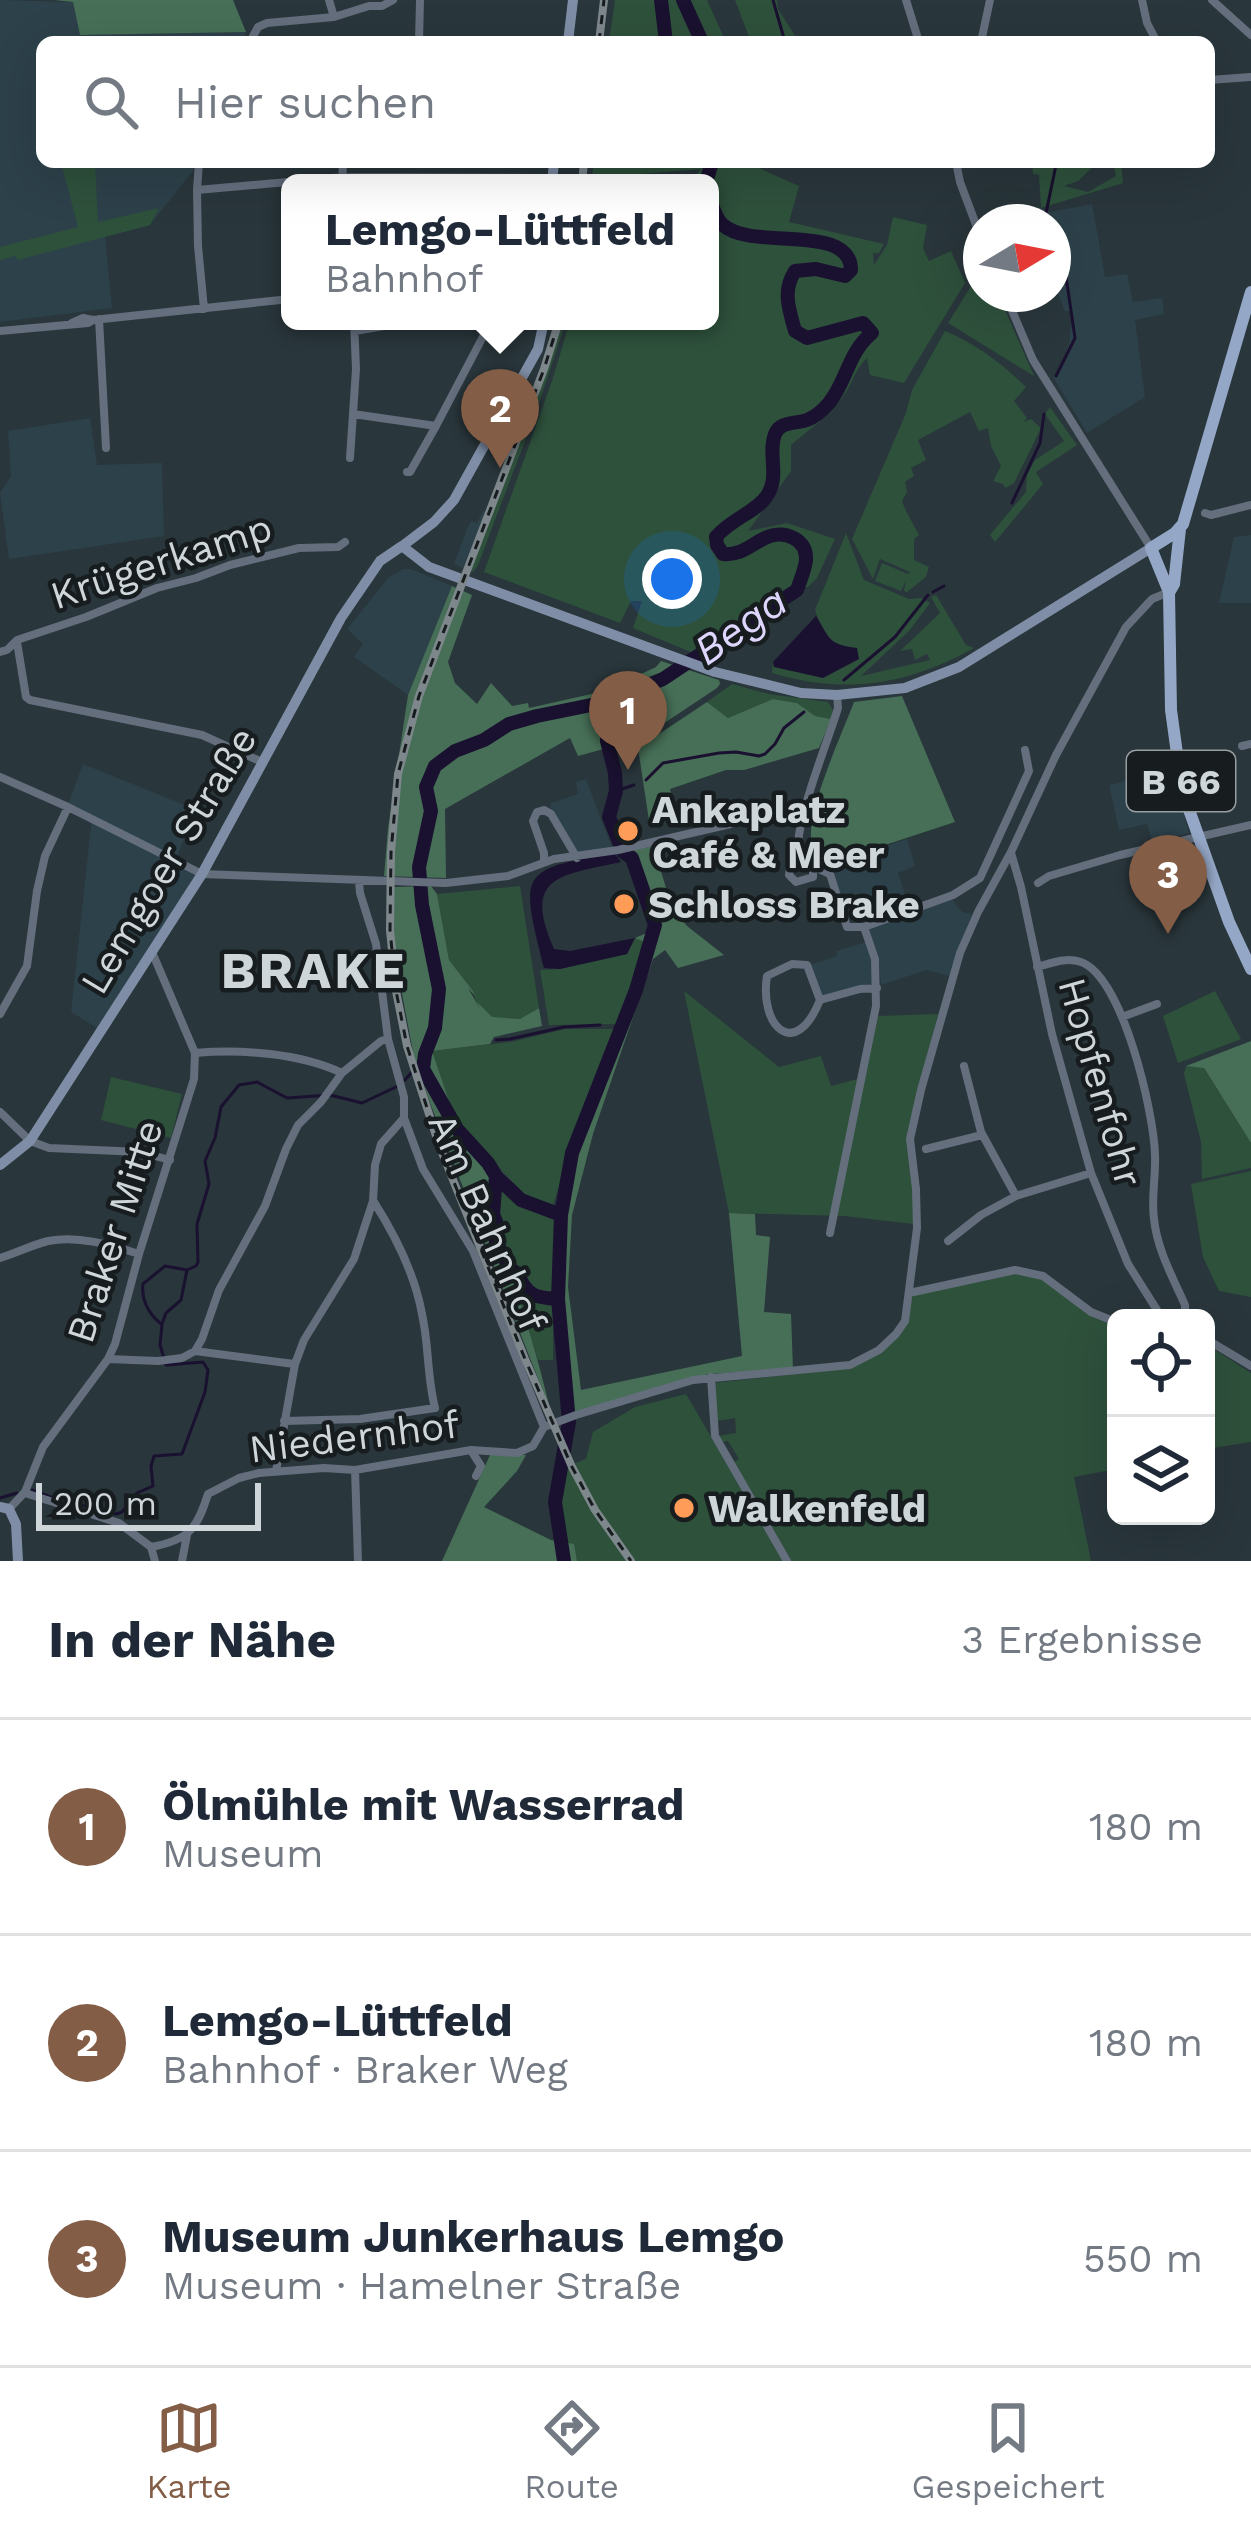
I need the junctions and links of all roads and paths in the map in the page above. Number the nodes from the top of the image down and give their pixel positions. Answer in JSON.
{"nodes":[{"id":1,"x":329,"y":0,"type":"edge"},
{"id":2,"x":393,"y":0,"type":"edge"},
{"id":3,"x":420,"y":0,"type":"edge"},
{"id":4,"x":573,"y":0,"type":"edge"},
{"id":5,"x":906,"y":0,"type":"edge"},
{"id":6,"x":990,"y":0,"type":"edge"},
{"id":7,"x":1142,"y":0,"type":"edge"},
{"id":8,"x":1212,"y":0,"type":"edge"},
{"id":9,"x":334,"y":16,"type":"junction"},
{"id":10,"x":1251,"y":35,"type":"edge"},
{"id":11,"x":253,"y":36,"type":"edge"},
{"id":12,"x":419,"y":36,"type":"edge"},
{"id":13,"x":569,"y":36,"type":"edge"},
{"id":14,"x":917,"y":36,"type":"edge"},
{"id":15,"x":982,"y":36,"type":"edge"},
{"id":16,"x":1154,"y":36,"type":"edge"},
{"id":17,"x":1251,"y":77,"type":"edge"},
{"id":18,"x":1215,"y":80,"type":"edge"},
{"id":19,"x":199,"y":168,"type":"edge"},
{"id":20,"x":957,"y":168,"type":"edge"},
{"id":21,"x":281,"y":183,"type":"edge"},
{"id":22,"x":197,"y":187,"type":"junction"},
{"id":23,"x":968,"y":204,"type":"edge"},
{"id":24,"x":1251,"y":292,"type":"edge"},
{"id":25,"x":281,"y":300,"type":"edge"},
{"id":26,"x":204,"y":309,"type":"junction"},
{"id":27,"x":1013,"y":312,"type":"edge"},
{"id":28,"x":96,"y":320,"type":"junction"},
{"id":29,"x":354,"y":330,"type":"edge"},
{"id":30,"x":486,"y":330,"type":"edge"},
{"id":31,"x":542,"y":330,"type":"edge"},
{"id":32,"x":0,"y":331,"type":"edge"},
{"id":33,"x":353,"y":414,"type":"junction"},
{"id":34,"x":436,"y":426,"type":"junction"},
{"id":35,"x":106,"y":448,"type":"dead end"},
{"id":36,"x":350,"y":458,"type":"dead end"},
{"id":37,"x":407,"y":472,"type":"dead end"},
{"id":38,"x":1251,"y":505,"type":"edge"},
{"id":39,"x":1205,"y":513,"type":"dead end"},
{"id":40,"x":1180,"y":529,"type":"junction"},
{"id":41,"x":345,"y":542,"type":"dead end"},
{"id":42,"x":406,"y":543,"type":"junction"},
{"id":43,"x":1150,"y":548,"type":"junction"},
{"id":44,"x":1169,"y":592,"type":"junction"},
{"id":45,"x":17,"y":640,"type":"junction"},
{"id":46,"x":0,"y":652,"type":"edge"},
{"id":47,"x":837,"y":695,"type":"junction"},
{"id":48,"x":1025,"y":750,"type":"dead end"},
{"id":49,"x":262,"y":762,"type":"junction"},
{"id":50,"x":0,"y":777,"type":"edge"},
{"id":51,"x":68,"y":807,"type":"junction"},
{"id":52,"x":805,"y":807,"type":"junction"},
{"id":53,"x":1251,"y":825,"type":"edge"},
{"id":54,"x":1197,"y":836,"type":"junction"},
{"id":55,"x":1011,"y":852,"type":"junction"},
{"id":56,"x":576,"y":856,"type":"junction"},
{"id":57,"x":796,"y":859,"type":"junction"},
{"id":58,"x":544,"y":861,"type":"junction"},
{"id":59,"x":813,"y":868,"type":"junction"},
{"id":60,"x":202,"y":874,"type":"junction"},
{"id":61,"x":359,"y":881,"type":"junction"},
{"id":62,"x":1038,"y":883,"type":"dead end"},
{"id":63,"x":864,"y":928,"type":"junction"},
{"id":64,"x":152,"y":952,"type":"junction"},
{"id":65,"x":1249,"y":962,"type":"edge"},
{"id":66,"x":1036,"y":967,"type":"junction"},
{"id":67,"x":877,"y":988,"type":"junction"},
{"id":68,"x":820,"y":1000,"type":"junction"},
{"id":69,"x":1156,"y":1004,"type":"dead end"},
{"id":70,"x":0,"y":1015,"type":"edge"},
{"id":71,"x":1122,"y":1017,"type":"junction"},
{"id":72,"x":388,"y":1039,"type":"junction"},
{"id":73,"x":195,"y":1053,"type":"junction"},
{"id":74,"x":964,"y":1066,"type":"dead end"},
{"id":75,"x":342,"y":1073,"type":"junction"},
{"id":76,"x":0,"y":1112,"type":"edge"},
{"id":77,"x":404,"y":1118,"type":"junction"},
{"id":78,"x":982,"y":1135,"type":"junction"},
{"id":79,"x":30,"y":1141,"type":"junction"},
{"id":80,"x":926,"y":1149,"type":"dead end"},
{"id":81,"x":170,"y":1160,"type":"junction"},
{"id":82,"x":0,"y":1165,"type":"edge"},
{"id":83,"x":1091,"y":1173,"type":"junction"},
{"id":84,"x":1016,"y":1196,"type":"junction"},
{"id":85,"x":373,"y":1201,"type":"junction"},
{"id":86,"x":830,"y":1233,"type":"dead end"},
{"id":87,"x":948,"y":1241,"type":"dead end"},
{"id":88,"x":139,"y":1254,"type":"junction"},
{"id":89,"x":0,"y":1258,"type":"edge"},
{"id":90,"x":909,"y":1293,"type":"junction"},
{"id":91,"x":1156,"y":1309,"type":"edge"},
{"id":92,"x":1186,"y":1309,"type":"edge"},
{"id":93,"x":1107,"y":1318,"type":"edge"},
{"id":94,"x":1215,"y":1344,"type":"edge"},
{"id":95,"x":195,"y":1351,"type":"junction"},
{"id":96,"x":108,"y":1358,"type":"junction"},
{"id":97,"x":295,"y":1364,"type":"junction"},
{"id":98,"x":1251,"y":1366,"type":"edge"},
{"id":99,"x":711,"y":1377,"type":"junction"},
{"id":100,"x":284,"y":1421,"type":"junction"},
{"id":101,"x":544,"y":1427,"type":"junction"},
{"id":102,"x":471,"y":1450,"type":"junction"},
{"id":103,"x":356,"y":1470,"type":"junction"},
{"id":104,"x":276,"y":1471,"type":"junction"},
{"id":105,"x":476,"y":1476,"type":"dead end"},
{"id":106,"x":25,"y":1492,"type":"junction"},
{"id":107,"x":4,"y":1508,"type":"edge"},
{"id":108,"x":187,"y":1535,"type":"junction"},
{"id":109,"x":152,"y":1547,"type":"junction"},
{"id":110,"x":18,"y":1561,"type":"edge"},
{"id":111,"x":155,"y":1561,"type":"edge"},
{"id":112,"x":182,"y":1561,"type":"edge"},
{"id":113,"x":358,"y":1561,"type":"edge"},
{"id":114,"x":788,"y":1561,"type":"edge"}],
"edges":[{"from":1,"to":9,"type":"street"},
{"from":2,"to":9,"type":"street"},
{"from":3,"to":12,"type":"street"},
{"from":4,"to":13,"type":"main road"},
{"from":5,"to":14,"type":"street"},
{"from":6,"to":15,"type":"street"},
{"from":7,"to":16,"type":"street"},
{"from":8,"to":10,"type":"street"},
{"from":9,"to":11,"type":"street"},
{"from":17,"to":18,"type":"street"},
{"from":19,"to":22,"type":"street"},
{"from":20,"to":23,"type":"street"},
{"from":21,"to":22,"type":"street"},
{"from":22,"to":26,"type":"street"},
{"from":24,"to":40,"type":"main road","number":"B 66"},
{"from":25,"to":26,"type":"street"},
{"from":26,"to":28,"type":"street"},
{"from":27,"to":43,"type":"street"},
{"from":28,"to":32,"type":"street"},
{"from":28,"to":35,"type":"street"},
{"from":29,"to":33,"type":"street"},
{"from":30,"to":34,"type":"street"},
{"from":31,"to":42,"type":"main road","name":"Lemgoer Straße"},
{"from":33,"to":34,"type":"street"},
{"from":33,"to":36,"type":"street"},
{"from":34,"to":37,"type":"street"},
{"from":38,"to":39,"type":"street"},
{"from":40,"to":43,"type":"main road"},
{"from":40,"to":44,"type":"main road","number":"B 66"},
{"from":41,"to":45,"type":"street","name":"Krügerkamp"},
{"from":42,"to":47,"type":"main road"},
{"from":42,"to":49,"type":"main road","name":"Lemgoer Straße"},
{"from":43,"to":44,"type":"main road","number":"B 66"},
{"from":43,"to":47,"type":"main road"},
{"from":44,"to":54,"type":"main road","number":"B 66"},
{"from":44,"to":55,"type":"street","name":"Niedernhof"},
{"from":45,"to":46,"type":"street","name":"Krügerkamp"},
{"from":45,"to":49,"type":"street"},
{"from":47,"to":52,"type":"street"},
{"from":48,"to":63,"type":"street"},
{"from":49,"to":60,"type":"main road","name":"Lemgoer Straße"},
{"from":50,"to":51,"type":"street"},
{"from":51,"to":60,"type":"street"},
{"from":51,"to":70,"type":"street"},
{"from":52,"to":56,"type":"street"},
{"from":52,"to":57,"type":"street"},
{"from":53,"to":54,"type":"street"},
{"from":54,"to":62,"type":"street"},
{"from":54,"to":65,"type":"main road","number":"B 66"},
{"from":55,"to":66,"type":"street","name":"Hopfenfohr"},
{"from":55,"to":90,"type":"street","name":"Niedernhof"},
{"from":56,"to":58,"type":"street"},
{"from":56,"to":58,"type":"street"},
{"from":57,"to":59,"type":"street"},
{"from":57,"to":59,"type":"street"},
{"from":58,"to":61,"type":"street"},
{"from":59,"to":63,"type":"street"},
{"from":60,"to":61,"type":"street"},
{"from":60,"to":64,"type":"main road","name":"Lemgoer Straße"},
{"from":61,"to":72,"type":"street","name":"Am Bahnhof"},
{"from":63,"to":67,"type":"street"},
{"from":64,"to":73,"type":"street"},
{"from":64,"to":79,"type":"main road","name":"Lemgoer Straße"},
{"from":66,"to":71,"type":"street"},
{"from":66,"to":83,"type":"street","name":"Hopfenfohr"},
{"from":67,"to":68,"type":"street"},
{"from":67,"to":86,"type":"street"},
{"from":68,"to":68,"type":"street"},
{"from":69,"to":71,"type":"street"},
{"from":71,"to":92,"type":"street"},
{"from":72,"to":75,"type":"street"},
{"from":72,"to":77,"type":"street","name":"Am Bahnhof"},
{"from":73,"to":75,"type":"street"},
{"from":73,"to":81,"type":"street","name":"Braker Mitte"},
{"from":74,"to":78,"type":"street"},
{"from":75,"to":95,"type":"street"},
{"from":76,"to":79,"type":"street"},
{"from":77,"to":85,"type":"street"},
{"from":77,"to":101,"type":"street","name":"Am Bahnhof"},
{"from":78,"to":80,"type":"street"},
{"from":78,"to":84,"type":"street"},
{"from":79,"to":81,"type":"street"},
{"from":79,"to":82,"type":"main road","name":"Lemgoer Straße"},
{"from":81,"to":88,"type":"street","name":"Braker Mitte"},
{"from":83,"to":84,"type":"street"},
{"from":83,"to":91,"type":"street","name":"Hopfenfohr"},
{"from":84,"to":87,"type":"street"},
{"from":85,"to":97,"type":"street"},
{"from":85,"to":100,"type":"street"},
{"from":88,"to":89,"type":"street"},
{"from":88,"to":96,"type":"street","name":"Braker Mitte"},
{"from":90,"to":93,"type":"street"},
{"from":90,"to":99,"type":"street","name":"Niedernhof"},
{"from":94,"to":98,"type":"street"},
{"from":95,"to":96,"type":"street"},
{"from":95,"to":97,"type":"street"},
{"from":96,"to":106,"type":"street","name":"Braker Mitte"},
{"from":97,"to":100,"type":"street"},
{"from":99,"to":101,"type":"street","name":"Niedernhof"},
{"from":99,"to":114,"type":"street"},
{"from":100,"to":104,"type":"street"},
{"from":101,"to":102,"type":"street","name":"Niedernhof"},
{"from":102,"to":103,"type":"street","name":"Niedernhof"},
{"from":102,"to":105,"type":"street"},
{"from":103,"to":104,"type":"street","name":"Niedernhof"},
{"from":103,"to":113,"type":"street"},
{"from":104,"to":108,"type":"street","name":"Niedernhof"},
{"from":106,"to":107,"type":"street","name":"Braker Mitte"},
{"from":106,"to":109,"type":"street"},
{"from":107,"to":110,"type":"main road"},
{"from":108,"to":109,"type":"street"},
{"from":108,"to":112,"type":"street","name":"Niedernhof"},
{"from":109,"to":111,"type":"street"}]}
